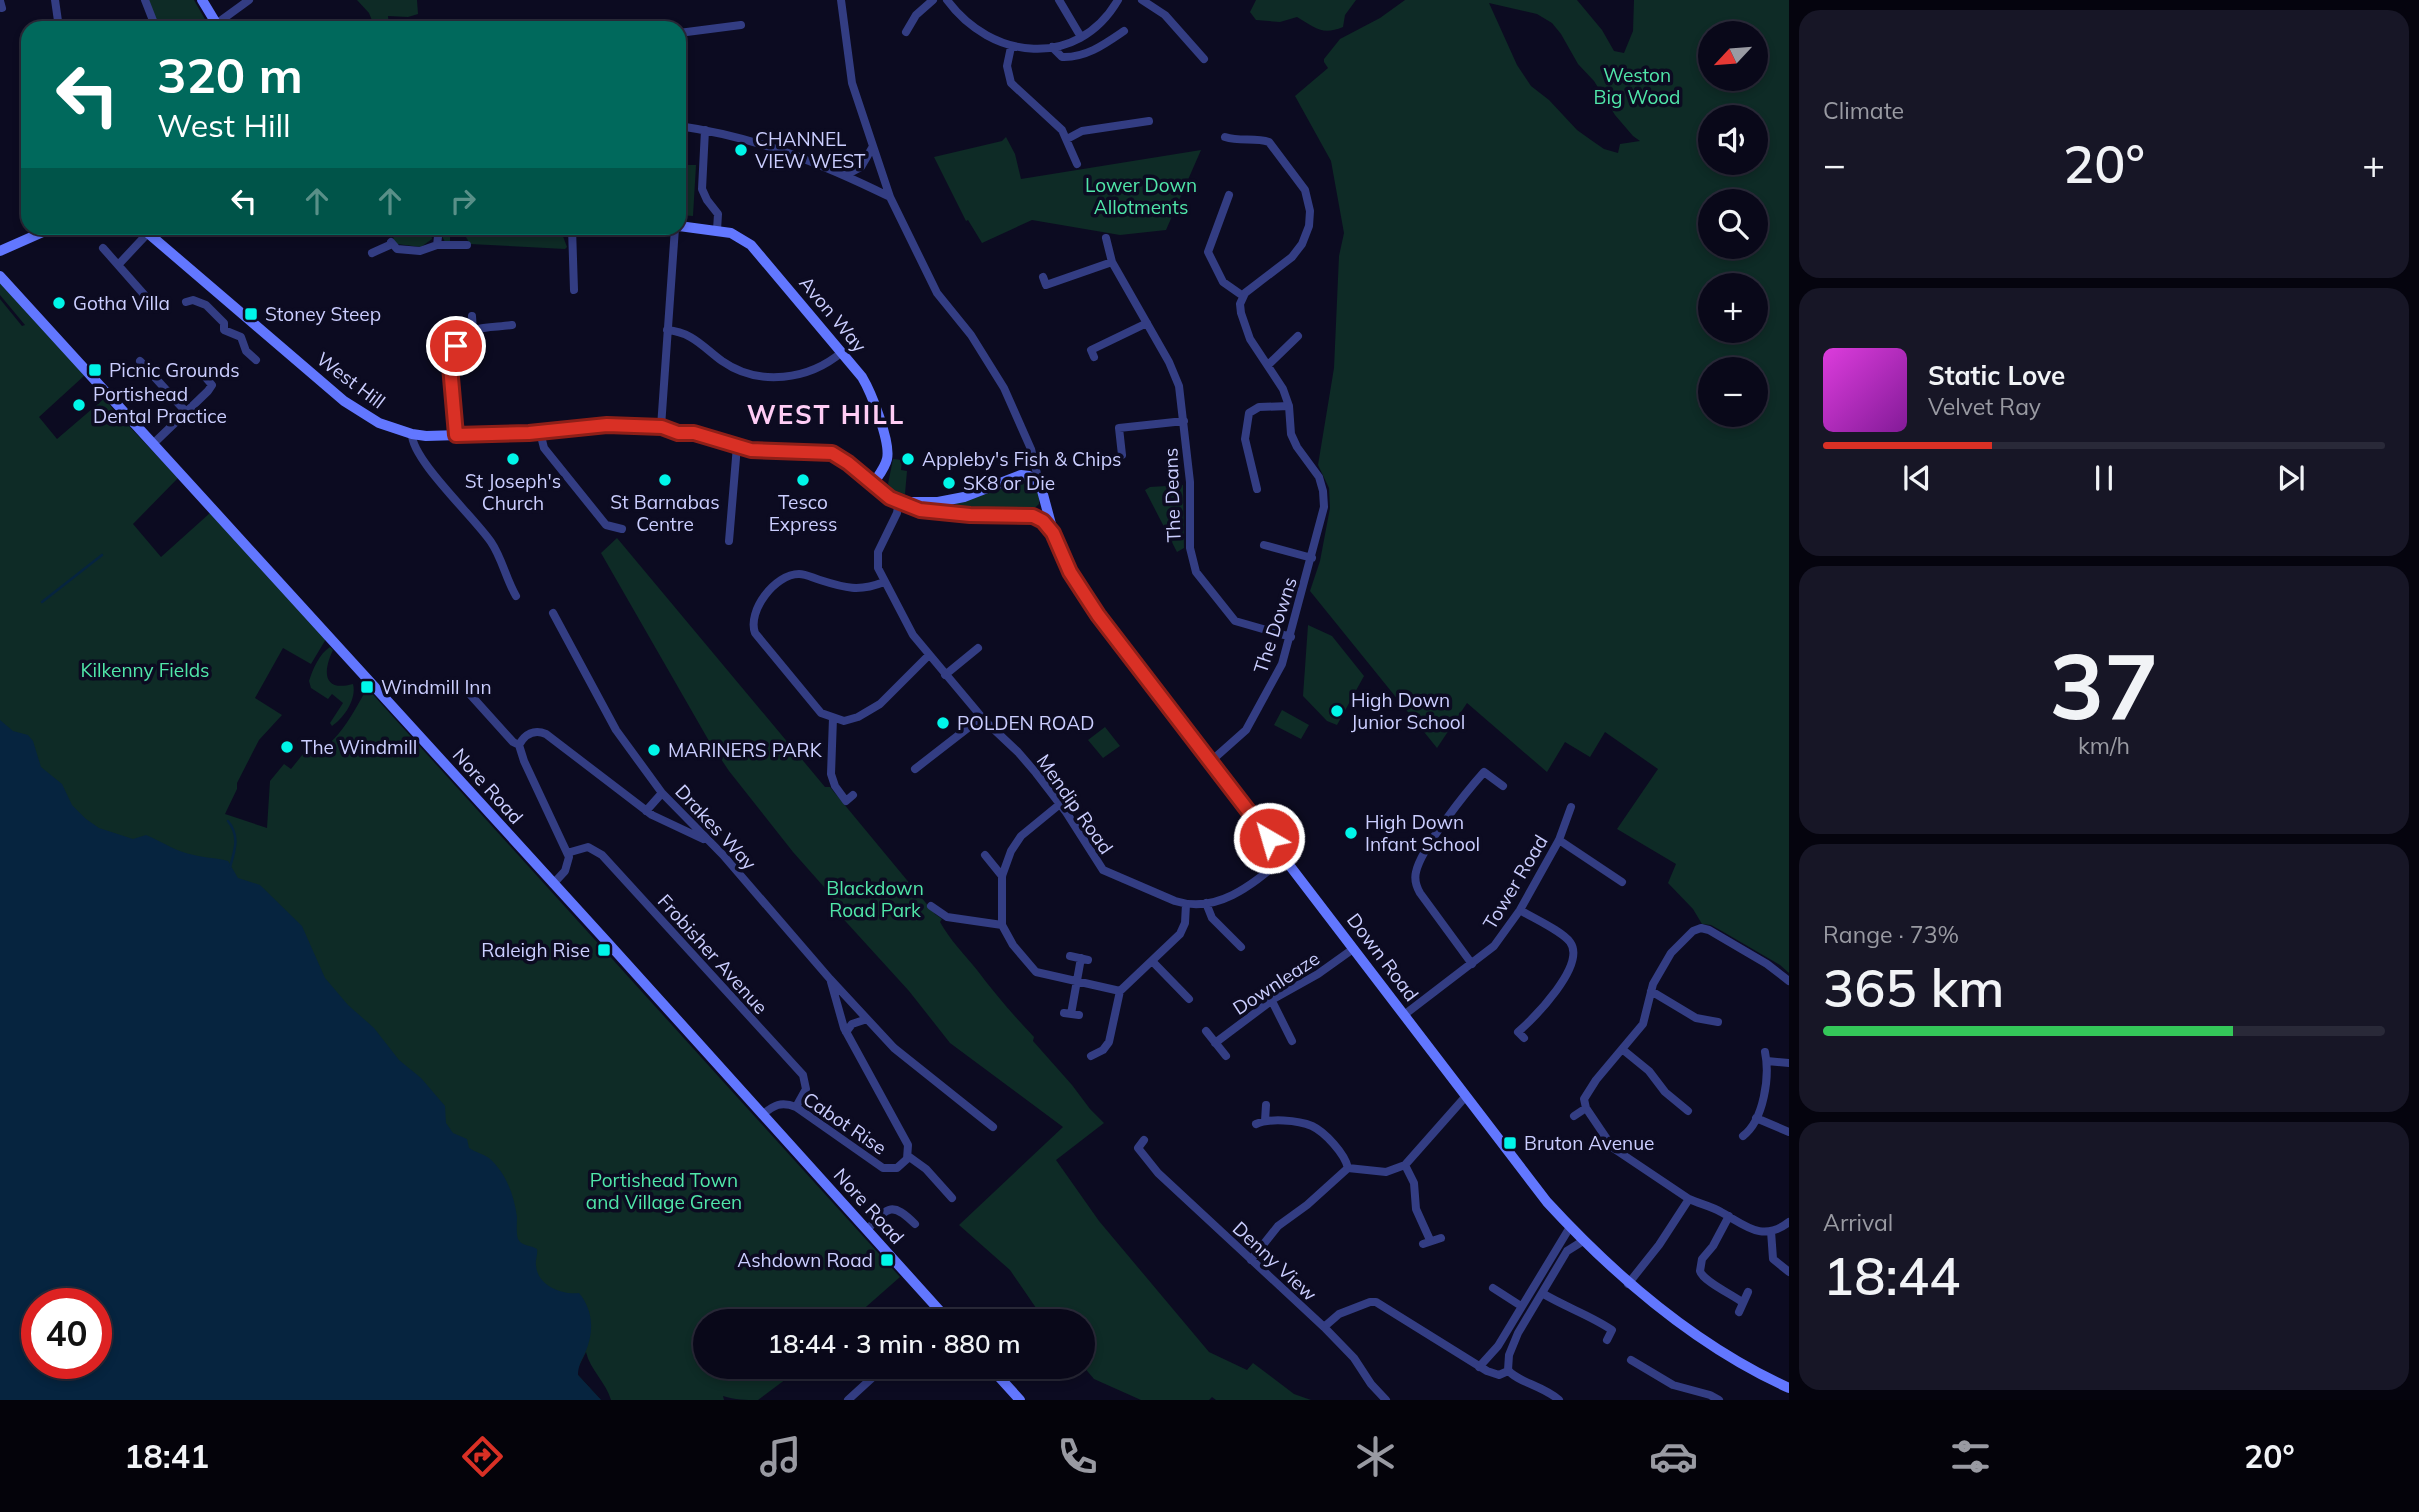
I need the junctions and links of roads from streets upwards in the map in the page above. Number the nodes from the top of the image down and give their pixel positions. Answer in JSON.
{"nodes":[{"id":1,"x":55,"y":0,"type":"edge"},
{"id":2,"x":145,"y":0,"type":"edge"},
{"id":3,"x":202,"y":0,"type":"edge"},
{"id":4,"x":249,"y":0,"type":"edge"},
{"id":5,"x":841,"y":0,"type":"edge"},
{"id":6,"x":933,"y":0,"type":"edge"},
{"id":7,"x":947,"y":0,"type":"edge"},
{"id":8,"x":1059,"y":0,"type":"edge"},
{"id":9,"x":1118,"y":0,"type":"edge"},
{"id":10,"x":1142,"y":0,"type":"edge"},
{"id":11,"x":58,"y":21,"type":"edge"},
{"id":12,"x":153,"y":21,"type":"edge"},
{"id":13,"x":215,"y":21,"type":"edge"},
{"id":14,"x":224,"y":21,"type":"edge"},
{"id":15,"x":741,"y":24,"type":"dead end"},
{"id":16,"x":908,"y":26,"type":"dead end"},
{"id":17,"x":686,"y":32,"type":"edge"},
{"id":18,"x":1124,"y":32,"type":"dead end"},
{"id":19,"x":1081,"y":37,"type":"junction"},
{"id":20,"x":1115,"y":38,"type":"junction"},
{"id":21,"x":1011,"y":47,"type":"junction"},
{"id":22,"x":1052,"y":47,"type":"junction"},
{"id":23,"x":1121,"y":48,"type":"dead end"},
{"id":24,"x":1198,"y":56,"type":"dead end"},
{"id":25,"x":1144,"y":119,"type":"dead end"},
{"id":26,"x":686,"y":128,"type":"edge"},
{"id":27,"x":705,"y":130,"type":"junction"},
{"id":28,"x":1067,"y":139,"type":"junction"},
{"id":29,"x":1229,"y":140,"type":"dead end"},
{"id":30,"x":872,"y":148,"type":"junction"},
{"id":31,"x":1077,"y":164,"type":"dead end"},
{"id":32,"x":1288,"y":169,"type":"junction"},
{"id":33,"x":846,"y":175,"type":"junction"},
{"id":34,"x":1281,"y":176,"type":"dead end"},
{"id":35,"x":890,"y":197,"type":"junction"},
{"id":36,"x":1229,"y":199,"type":"dead end"},
{"id":37,"x":686,"y":228,"type":"edge"},
{"id":38,"x":718,"y":230,"type":"junction"},
{"id":39,"x":30,"y":235,"type":"edge"},
{"id":40,"x":34,"y":235,"type":"edge"},
{"id":41,"x":141,"y":235,"type":"edge"},
{"id":42,"x":151,"y":235,"type":"edge"},
{"id":43,"x":439,"y":235,"type":"edge"},
{"id":44,"x":572,"y":235,"type":"edge"},
{"id":45,"x":676,"y":235,"type":"edge"},
{"id":46,"x":1106,"y":238,"type":"dead end"},
{"id":47,"x":24,"y":239,"type":"junction"},
{"id":48,"x":374,"y":242,"type":"dead end"},
{"id":49,"x":438,"y":245,"type":"junction"},
{"id":50,"x":467,"y":245,"type":"dead end"},
{"id":51,"x":103,"y":248,"type":"dead end"},
{"id":52,"x":1198,"y":248,"type":"dead end"},
{"id":53,"x":1208,"y":249,"type":"junction"},
{"id":54,"x":0,"y":251,"type":"edge"},
{"id":55,"x":1112,"y":262,"type":"junction"},
{"id":56,"x":119,"y":264,"type":"junction"},
{"id":57,"x":0,"y":276,"type":"edge"},
{"id":58,"x":1046,"y":284,"type":"dead end"},
{"id":59,"x":574,"y":290,"type":"dead end"},
{"id":60,"x":144,"y":296,"type":"dead end"},
{"id":61,"x":1243,"y":296,"type":"junction"},
{"id":62,"x":187,"y":302,"type":"dead end"},
{"id":63,"x":236,"y":308,"type":"junction"},
{"id":64,"x":471,"y":316,"type":"dead end"},
{"id":65,"x":224,"y":323,"type":"junction"},
{"id":66,"x":1147,"y":323,"type":"junction"},
{"id":67,"x":512,"y":325,"type":"dead end"},
{"id":68,"x":667,"y":330,"type":"junction"},
{"id":69,"x":473,"y":331,"type":"junction"},
{"id":70,"x":1297,"y":341,"type":"dead end"},
{"id":71,"x":1091,"y":350,"type":"dead end"},
{"id":72,"x":842,"y":352,"type":"junction"},
{"id":73,"x":256,"y":360,"type":"dead end"},
{"id":74,"x":140,"y":361,"type":"dead end"},
{"id":75,"x":1268,"y":365,"type":"junction"},
{"id":76,"x":206,"y":378,"type":"dead end"},
{"id":77,"x":1289,"y":406,"type":"junction"},
{"id":78,"x":187,"y":413,"type":"junction"},
{"id":79,"x":1118,"y":418,"type":"dead end"},
{"id":80,"x":1184,"y":421,"type":"junction"},
{"id":81,"x":1119,"y":428,"type":"junction"},
{"id":82,"x":667,"y":429,"type":"junction"},
{"id":83,"x":540,"y":432,"type":"junction"},
{"id":84,"x":412,"y":434,"type":"junction"},
{"id":85,"x":456,"y":435,"type":"junction"},
{"id":86,"x":154,"y":443,"type":"junction"},
{"id":87,"x":737,"y":446,"type":"junction"},
{"id":88,"x":1031,"y":449,"type":"junction"},
{"id":89,"x":1122,"y":455,"type":"dead end"},
{"id":90,"x":1021,"y":475,"type":"junction"},
{"id":91,"x":873,"y":484,"type":"junction"},
{"id":92,"x":1253,"y":486,"type":"dead end"},
{"id":93,"x":1041,"y":490,"type":"junction"},
{"id":94,"x":947,"y":500,"type":"junction"},
{"id":95,"x":901,"y":501,"type":"junction"},
{"id":96,"x":947,"y":513,"type":"junction"},
{"id":97,"x":1033,"y":516,"type":"junction"},
{"id":98,"x":622,"y":529,"type":"dead end"},
{"id":99,"x":1053,"y":533,"type":"junction"},
{"id":100,"x":729,"y":541,"type":"dead end"},
{"id":101,"x":1264,"y":545,"type":"dead end"},
{"id":102,"x":1312,"y":558,"type":"junction"},
{"id":103,"x":522,"y":581,"type":"dead end"},
{"id":104,"x":884,"y":582,"type":"junction"},
{"id":105,"x":511,"y":587,"type":"junction"},
{"id":106,"x":516,"y":596,"type":"dead end"},
{"id":107,"x":553,"y":613,"type":"dead end"},
{"id":108,"x":1291,"y":637,"type":"junction"},
{"id":109,"x":978,"y":648,"type":"dead end"},
{"id":110,"x":929,"y":655,"type":"junction"},
{"id":111,"x":945,"y":675,"type":"junction"},
{"id":112,"x":467,"y":691,"type":"dead end"},
{"id":113,"x":982,"y":717,"type":"junction"},
{"id":114,"x":833,"y":718,"type":"junction"},
{"id":115,"x":519,"y":744,"type":"junction"},
{"id":116,"x":1210,"y":762,"type":"junction"},
{"id":117,"x":1476,"y":766,"type":"dead end"},
{"id":118,"x":916,"y":770,"type":"dead end"},
{"id":119,"x":1484,"y":772,"type":"junction"},
{"id":120,"x":1503,"y":786,"type":"dead end"},
{"id":121,"x":662,"y":793,"type":"junction"},
{"id":122,"x":853,"y":795,"type":"dead end"},
{"id":123,"x":1060,"y":804,"type":"junction"},
{"id":124,"x":1571,"y":807,"type":"dead end"},
{"id":125,"x":646,"y":811,"type":"junction"},
{"id":126,"x":1559,"y":840,"type":"junction"},
{"id":127,"x":711,"y":844,"type":"junction"},
{"id":128,"x":567,"y":853,"type":"junction"},
{"id":129,"x":985,"y":855,"type":"dead end"},
{"id":130,"x":1284,"y":858,"type":"junction"},
{"id":131,"x":1620,"y":866,"type":"dead end"},
{"id":132,"x":1002,"y":876,"type":"junction"},
{"id":133,"x":1614,"y":877,"type":"junction"},
{"id":134,"x":1622,"y":882,"type":"dead end"},
{"id":135,"x":553,"y":884,"type":"junction"},
{"id":136,"x":1206,"y":903,"type":"junction"},
{"id":137,"x":1186,"y":904,"type":"junction"},
{"id":138,"x":932,"y":906,"type":"dead end"},
{"id":139,"x":1520,"y":910,"type":"junction"},
{"id":140,"x":1002,"y":925,"type":"junction"},
{"id":141,"x":1241,"y":947,"type":"dead end"},
{"id":142,"x":1353,"y":949,"type":"junction"},
{"id":143,"x":1070,"y":956,"type":"dead end"},
{"id":144,"x":1152,"y":961,"type":"junction"},
{"id":145,"x":1472,"y":964,"type":"junction"},
{"id":146,"x":830,"y":979,"type":"junction"},
{"id":147,"x":1077,"y":981,"type":"junction"},
{"id":148,"x":1789,"y":981,"type":"edge"},
{"id":149,"x":1120,"y":991,"type":"junction"},
{"id":150,"x":1651,"y":991,"type":"junction"},
{"id":151,"x":1189,"y":999,"type":"dead end"},
{"id":152,"x":1272,"y":1001,"type":"junction"},
{"id":153,"x":1071,"y":1014,"type":"dead end"},
{"id":154,"x":1404,"y":1015,"type":"junction"},
{"id":155,"x":867,"y":1019,"type":"junction"},
{"id":156,"x":1718,"y":1022,"type":"dead end"},
{"id":157,"x":1511,"y":1025,"type":"dead end"},
{"id":158,"x":1294,"y":1026,"type":"dead end"},
{"id":159,"x":1206,"y":1031,"type":"dead end"},
{"id":160,"x":1286,"y":1031,"type":"junction"},
{"id":161,"x":846,"y":1032,"type":"junction"},
{"id":162,"x":1292,"y":1041,"type":"dead end"},
{"id":163,"x":1215,"y":1043,"type":"junction"},
{"id":164,"x":1622,"y":1049,"type":"junction"},
{"id":165,"x":1091,"y":1056,"type":"dead end"},
{"id":166,"x":1226,"y":1056,"type":"dead end"},
{"id":167,"x":1789,"y":1063,"type":"edge"},
{"id":168,"x":1466,"y":1097,"type":"junction"},
{"id":169,"x":1689,"y":1097,"type":"dead end"},
{"id":170,"x":1266,"y":1105,"type":"dead end"},
{"id":171,"x":796,"y":1107,"type":"junction"},
{"id":172,"x":1586,"y":1108,"type":"junction"},
{"id":173,"x":762,"y":1115,"type":"junction"},
{"id":174,"x":1574,"y":1116,"type":"dead end"},
{"id":175,"x":1756,"y":1118,"type":"junction"},
{"id":176,"x":1265,"y":1121,"type":"junction"},
{"id":177,"x":1256,"y":1124,"type":"dead end"},
{"id":178,"x":993,"y":1127,"type":"dead end"},
{"id":179,"x":1789,"y":1132,"type":"edge"},
{"id":180,"x":1743,"y":1136,"type":"dead end"},
{"id":181,"x":1139,"y":1146,"type":"dead end"},
{"id":182,"x":908,"y":1156,"type":"junction"},
{"id":183,"x":1405,"y":1165,"type":"junction"},
{"id":184,"x":1348,"y":1168,"type":"junction"},
{"id":185,"x":952,"y":1198,"type":"dead end"},
{"id":186,"x":1689,"y":1199,"type":"junction"},
{"id":187,"x":1728,"y":1216,"type":"junction"},
{"id":188,"x":1789,"y":1222,"type":"edge"},
{"id":189,"x":915,"y":1224,"type":"dead end"},
{"id":190,"x":1570,"y":1227,"type":"junction"},
{"id":191,"x":867,"y":1230,"type":"junction"},
{"id":192,"x":1771,"y":1231,"type":"junction"},
{"id":193,"x":1441,"y":1238,"type":"dead end"},
{"id":194,"x":1583,"y":1241,"type":"junction"},
{"id":195,"x":1251,"y":1260,"type":"junction"},
{"id":196,"x":1789,"y":1272,"type":"edge"},
{"id":197,"x":1628,"y":1284,"type":"junction"},
{"id":198,"x":1493,"y":1288,"type":"dead end"},
{"id":199,"x":1748,"y":1292,"type":"dead end"},
{"id":200,"x":1542,"y":1293,"type":"junction"},
{"id":201,"x":1742,"y":1302,"type":"junction"},
{"id":202,"x":1521,"y":1306,"type":"junction"},
{"id":203,"x":934,"y":1309,"type":"edge"},
{"id":204,"x":1739,"y":1312,"type":"dead end"},
{"id":205,"x":1324,"y":1327,"type":"junction"},
{"id":206,"x":1607,"y":1339,"type":"dead end"},
{"id":207,"x":1631,"y":1360,"type":"dead end"},
{"id":208,"x":1640,"y":1365,"type":"junction"},
{"id":209,"x":1479,"y":1367,"type":"junction"},
{"id":210,"x":1508,"y":1371,"type":"junction"},
{"id":211,"x":1634,"y":1374,"type":"dead end"},
{"id":212,"x":871,"y":1379,"type":"edge"},
{"id":213,"x":999,"y":1379,"type":"edge"},
{"id":214,"x":1789,"y":1386,"type":"edge"},
{"id":215,"x":1697,"y":1396,"type":"edge"},
{"id":216,"x":1014,"y":1398,"type":"edge"},
{"id":217,"x":848,"y":1400,"type":"edge"},
{"id":218,"x":1386,"y":1400,"type":"edge"},
{"id":219,"x":1559,"y":1400,"type":"edge"},
{"id":220,"x":1719,"y":1400,"type":"edge"}],
"edges":[{"from":1,"to":11,"type":"street"},
{"from":2,"to":12,"type":"street"},
{"from":3,"to":13,"type":"street"},
{"from":4,"to":14,"type":"street"},
{"from":5,"to":30,"type":"street"},
{"from":6,"to":16,"type":"street"},
{"from":7,"to":21,"type":"street"},
{"from":8,"to":19,"type":"street"},
{"from":9,"to":19,"type":"street"},
{"from":10,"to":24,"type":"street"},
{"from":15,"to":17,"type":"street"},
{"from":18,"to":20,"type":"street"},
{"from":19,"to":22,"type":"street"},
{"from":20,"to":22,"type":"street"},
{"from":20,"to":23,"type":"street"},
{"from":21,"to":22,"type":"street"},
{"from":21,"to":28,"type":"street"},
{"from":25,"to":28,"type":"street"},
{"from":26,"to":27,"type":"street"},
{"from":27,"to":33,"type":"street"},
{"from":27,"to":38,"type":"street"},
{"from":28,"to":31,"type":"street"},
{"from":29,"to":32,"type":"street"},
{"from":30,"to":33,"type":"street"},
{"from":30,"to":35,"type":"street"},
{"from":32,"to":34,"type":"street"},
{"from":32,"to":61,"type":"street"},
{"from":33,"to":35,"type":"street"},
{"from":35,"to":88,"type":"street"},
{"from":36,"to":53,"type":"street"},
{"from":37,"to":38,"type":"street","name":"Avon Way"},
{"from":38,"to":72,"type":"street","name":"Avon Way"},
{"from":39,"to":47,"type":"street"},
{"from":40,"to":47,"type":"street"},
{"from":41,"to":56,"type":"street"},
{"from":42,"to":63,"type":"street","name":"West Hill"},
{"from":43,"to":49,"type":"street"},
{"from":44,"to":59,"type":"street"},
{"from":45,"to":68,"type":"street"},
{"from":46,"to":55,"type":"street","name":"The Deans"},
{"from":47,"to":54,"type":"street"},
{"from":48,"to":49,"type":"street"},
{"from":49,"to":50,"type":"street"},
{"from":51,"to":56,"type":"street"},
{"from":52,"to":53,"type":"street"},
{"from":53,"to":61,"type":"street"},
{"from":55,"to":58,"type":"street"},
{"from":55,"to":66,"type":"street","name":"The Deans"},
{"from":56,"to":60,"type":"street"},
{"from":57,"to":86,"type":"street","name":"Nore Road"},
{"from":61,"to":75,"type":"street","name":"The Downs"},
{"from":62,"to":65,"type":"street"},
{"from":63,"to":65,"type":"street"},
{"from":63,"to":84,"type":"street","name":"West Hill"},
{"from":64,"to":69,"type":"street"},
{"from":65,"to":73,"type":"street"},
{"from":66,"to":71,"type":"street"},
{"from":66,"to":80,"type":"street","name":"The Deans"},
{"from":67,"to":69,"type":"street"},
{"from":68,"to":72,"type":"street"},
{"from":68,"to":82,"type":"street"},
{"from":69,"to":85,"type":"street"},
{"from":70,"to":75,"type":"street"},
{"from":72,"to":91,"type":"street","name":"Avon Way"},
{"from":74,"to":78,"type":"street"},
{"from":75,"to":77,"type":"street","name":"The Downs"},
{"from":76,"to":78,"type":"street"},
{"from":77,"to":92,"type":"street"},
{"from":77,"to":102,"type":"street","name":"The Downs"},
{"from":78,"to":86,"type":"street"},
{"from":79,"to":81,"type":"street"},
{"from":80,"to":81,"type":"street","name":"The Deans"},
{"from":80,"to":108,"type":"street","name":"The Deans"},
{"from":81,"to":89,"type":"street"},
{"from":82,"to":83,"type":"street","name":"West Hill"},
{"from":82,"to":87,"type":"street","name":"West Hill"},
{"from":83,"to":85,"type":"street","name":"West Hill"},
{"from":83,"to":98,"type":"street"},
{"from":84,"to":85,"type":"street","name":"West Hill"},
{"from":84,"to":105,"type":"street"},
{"from":86,"to":135,"type":"street","name":"Nore Road"},
{"from":87,"to":91,"type":"street","name":"West Hill"},
{"from":87,"to":100,"type":"street"},
{"from":88,"to":90,"type":"street"},
{"from":88,"to":93,"type":"street"},
{"from":90,"to":93,"type":"street"},
{"from":90,"to":94,"type":"street"},
{"from":91,"to":95,"type":"street","name":"West Hill"},
{"from":93,"to":97,"type":"street"},
{"from":93,"to":99,"type":"street","name":"Down Road"},
{"from":94,"to":95,"type":"street"},
{"from":94,"to":96,"type":"street"},
{"from":95,"to":96,"type":"street","name":"West Hill"},
{"from":95,"to":104,"type":"street","name":"Mendip Road"},
{"from":96,"to":97,"type":"street","name":"West Hill"},
{"from":97,"to":99,"type":"street"},
{"from":99,"to":116,"type":"street","name":"Down Road"},
{"from":101,"to":102,"type":"street","name":"The Downs"},
{"from":102,"to":108,"type":"street","name":"The Downs"},
{"from":103,"to":105,"type":"street"},
{"from":104,"to":110,"type":"street","name":"Mendip Road"},
{"from":104,"to":114,"type":"street"},
{"from":105,"to":106,"type":"street"},
{"from":107,"to":121,"type":"street","name":"Drakes Way"},
{"from":108,"to":116,"type":"street","name":"The Downs"},
{"from":109,"to":111,"type":"street"},
{"from":110,"to":111,"type":"street","name":"Mendip Road"},
{"from":110,"to":114,"type":"street"},
{"from":111,"to":113,"type":"street","name":"Mendip Road"},
{"from":112,"to":115,"type":"street"},
{"from":113,"to":118,"type":"street"},
{"from":113,"to":123,"type":"street","name":"Mendip Road"},
{"from":114,"to":122,"type":"street"},
{"from":115,"to":125,"type":"street"},
{"from":115,"to":128,"type":"street"},
{"from":116,"to":130,"type":"street","name":"Down Road"},
{"from":117,"to":119,"type":"street"},
{"from":119,"to":120,"type":"street"},
{"from":119,"to":145,"type":"street"},
{"from":121,"to":125,"type":"street"},
{"from":121,"to":127,"type":"street","name":"Drakes Way"},
{"from":123,"to":132,"type":"street"},
{"from":123,"to":137,"type":"street","name":"Mendip Road"},
{"from":124,"to":126,"type":"street","name":"Tower Road"},
{"from":125,"to":127,"type":"street"},
{"from":126,"to":133,"type":"street"},
{"from":126,"to":139,"type":"street","name":"Tower Road"},
{"from":127,"to":146,"type":"street","name":"Drakes Way"},
{"from":128,"to":135,"type":"street"},
{"from":128,"to":171,"type":"street","name":"Frobisher Avenue"},
{"from":129,"to":132,"type":"street"},
{"from":130,"to":136,"type":"street","name":"Mendip Road"},
{"from":130,"to":142,"type":"street","name":"Down Road"},
{"from":131,"to":133,"type":"street"},
{"from":132,"to":140,"type":"street"},
{"from":133,"to":134,"type":"street"},
{"from":135,"to":173,"type":"street","name":"Nore Road"},
{"from":136,"to":137,"type":"street","name":"Mendip Road"},
{"from":136,"to":141,"type":"street"},
{"from":137,"to":144,"type":"street"},
{"from":138,"to":140,"type":"street"},
{"from":139,"to":145,"type":"street","name":"Tower Road"},
{"from":139,"to":157,"type":"street"},
{"from":140,"to":147,"type":"street"},
{"from":142,"to":152,"type":"street","name":"Downleaze"},
{"from":142,"to":154,"type":"street","name":"Down Road"},
{"from":143,"to":147,"type":"street"},
{"from":144,"to":149,"type":"street"},
{"from":144,"to":151,"type":"street"},
{"from":145,"to":154,"type":"street","name":"Tower Road"},
{"from":146,"to":155,"type":"street","name":"Drakes Way"},
{"from":146,"to":161,"type":"street","name":"Drakes Way"},
{"from":147,"to":149,"type":"street"},
{"from":147,"to":153,"type":"street"},
{"from":148,"to":150,"type":"street"},
{"from":149,"to":165,"type":"street"},
{"from":150,"to":156,"type":"street"},
{"from":150,"to":164,"type":"street"},
{"from":152,"to":160,"type":"street"},
{"from":152,"to":163,"type":"street","name":"Downleaze"},
{"from":154,"to":168,"type":"street","name":"Down Road"},
{"from":155,"to":161,"type":"street"},
{"from":155,"to":178,"type":"street","name":"Drakes Way"},
{"from":158,"to":160,"type":"street"},
{"from":159,"to":163,"type":"street"},
{"from":160,"to":162,"type":"street"},
{"from":161,"to":182,"type":"street","name":"Cabot Rise"},
{"from":163,"to":166,"type":"street"},
{"from":164,"to":169,"type":"street"},
{"from":164,"to":172,"type":"street"},
{"from":167,"to":175,"type":"street"},
{"from":168,"to":183,"type":"street"},
{"from":168,"to":190,"type":"street","name":"Down Road"},
{"from":170,"to":176,"type":"street"},
{"from":171,"to":173,"type":"street","name":"Cabot Rise"},
{"from":171,"to":182,"type":"street","name":"Cabot Rise"},
{"from":172,"to":174,"type":"street"},
{"from":172,"to":186,"type":"street"},
{"from":173,"to":191,"type":"street","name":"Nore Road"},
{"from":175,"to":179,"type":"street"},
{"from":175,"to":180,"type":"street"},
{"from":176,"to":177,"type":"street"},
{"from":176,"to":184,"type":"street"},
{"from":181,"to":195,"type":"street","name":"Denny View"},
{"from":182,"to":185,"type":"street","name":"Cabot Rise"},
{"from":183,"to":184,"type":"street"},
{"from":183,"to":193,"type":"street"},
{"from":184,"to":195,"type":"street"},
{"from":186,"to":187,"type":"street"},
{"from":186,"to":197,"type":"street"},
{"from":187,"to":192,"type":"street"},
{"from":187,"to":201,"type":"street"},
{"from":188,"to":192,"type":"street"},
{"from":189,"to":191,"type":"street"},
{"from":190,"to":194,"type":"street","name":"Down Road"},
{"from":190,"to":202,"type":"street"},
{"from":191,"to":203,"type":"street","name":"Nore Road"},
{"from":192,"to":196,"type":"street"},
{"from":194,"to":197,"type":"street","name":"Down Road"},
{"from":194,"to":200,"type":"street"},
{"from":195,"to":205,"type":"street","name":"Denny View"},
{"from":197,"to":214,"type":"street","name":"Down Road"},
{"from":198,"to":202,"type":"street"},
{"from":199,"to":201,"type":"street"},
{"from":200,"to":206,"type":"street"},
{"from":200,"to":210,"type":"street"},
{"from":201,"to":204,"type":"street"},
{"from":202,"to":209,"type":"street"},
{"from":205,"to":209,"type":"street"},
{"from":205,"to":218,"type":"street","name":"Denny View"},
{"from":207,"to":208,"type":"street"},
{"from":208,"to":211,"type":"street"},
{"from":208,"to":215,"type":"street"},
{"from":209,"to":210,"type":"street"},
{"from":210,"to":219,"type":"street"},
{"from":212,"to":217,"type":"street"},
{"from":213,"to":216,"type":"street"},
{"from":215,"to":220,"type":"street"}]}
